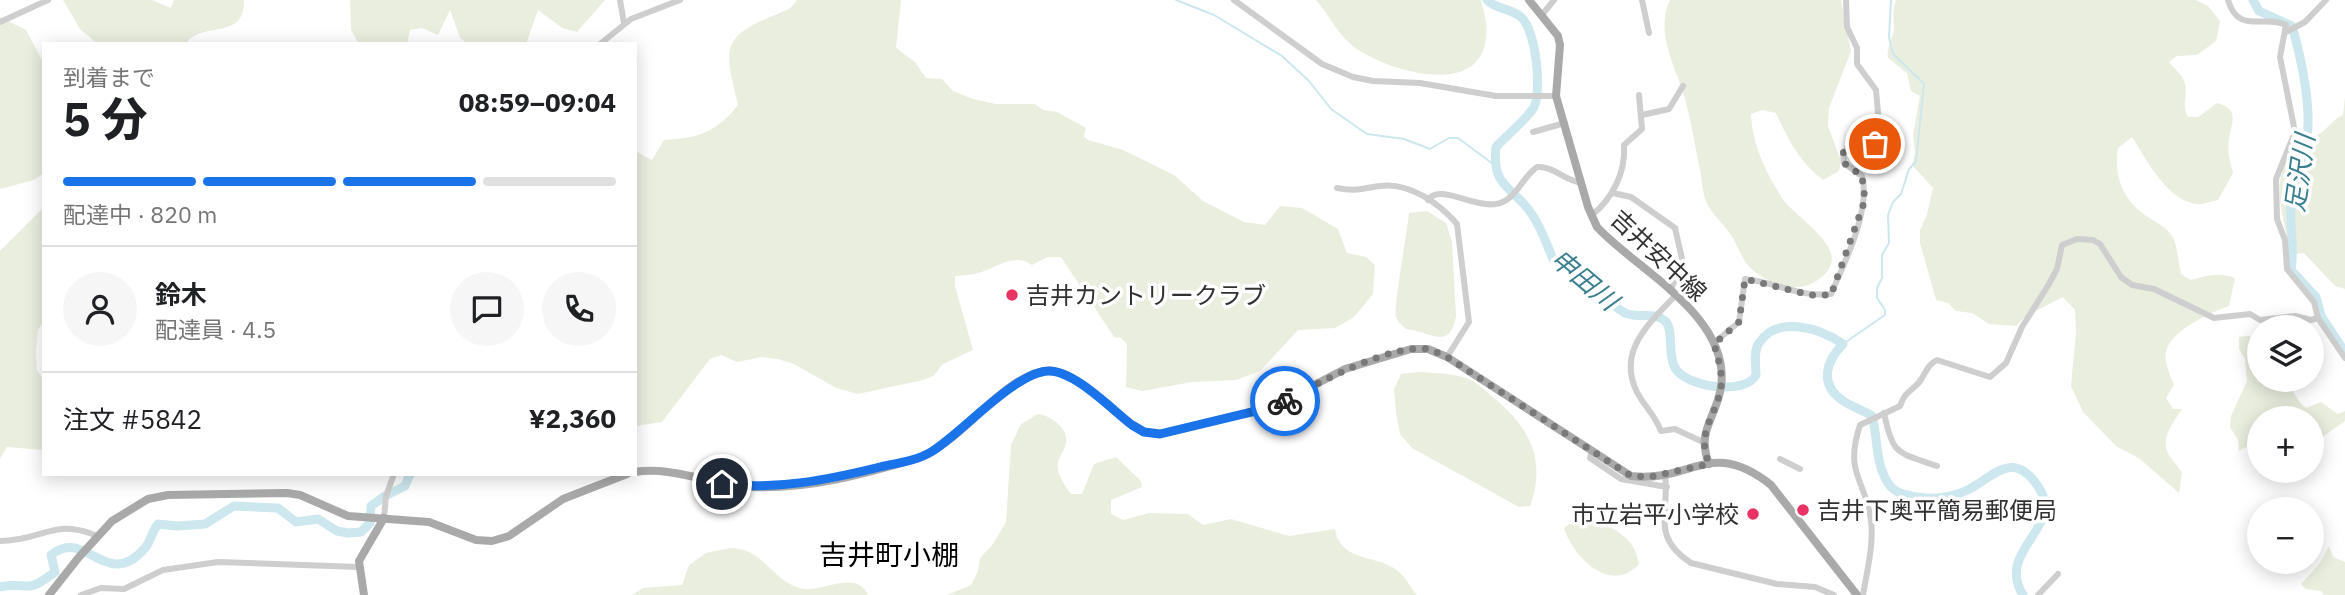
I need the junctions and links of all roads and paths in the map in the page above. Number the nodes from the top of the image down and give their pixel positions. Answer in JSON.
{"nodes":[{"id":1,"x":48,"y":0,"type":"edge"},
{"id":2,"x":620,"y":0,"type":"edge"},
{"id":3,"x":680,"y":0,"type":"edge"},
{"id":4,"x":1234,"y":0,"type":"edge"},
{"id":5,"x":1529,"y":0,"type":"edge"},
{"id":6,"x":1554,"y":0,"type":"edge"},
{"id":7,"x":1642,"y":0,"type":"edge"},
{"id":8,"x":1846,"y":0,"type":"edge"},
{"id":9,"x":2228,"y":0,"type":"edge"},
{"id":10,"x":2326,"y":0,"type":"edge"},
{"id":11,"x":1541,"y":16,"type":"junction"},
{"id":12,"x":0,"y":22,"type":"edge"},
{"id":13,"x":624,"y":23,"type":"junction"},
{"id":14,"x":2286,"y":32,"type":"junction"},
{"id":15,"x":1649,"y":33,"type":"dead end"},
{"id":16,"x":602,"y":42,"type":"edge"},
{"id":17,"x":1683,"y":86,"type":"dead end"},
{"id":18,"x":1639,"y":95,"type":"dead end"},
{"id":19,"x":1552,"y":96,"type":"junction"},
{"id":20,"x":1642,"y":115,"type":"junction"},
{"id":21,"x":1564,"y":123,"type":"junction"},
{"id":22,"x":1533,"y":132,"type":"dead end"},
{"id":23,"x":1582,"y":183,"type":"junction"},
{"id":24,"x":1336,"y":188,"type":"dead end"},
{"id":25,"x":1613,"y":193,"type":"junction"},
{"id":26,"x":1428,"y":200,"type":"junction"},
{"id":27,"x":1591,"y":216,"type":"junction"},
{"id":28,"x":1673,"y":293,"type":"junction"},
{"id":29,"x":2252,"y":315,"type":"edge"},
{"id":30,"x":2317,"y":315,"type":"edge"},
{"id":31,"x":2324,"y":327,"type":"edge"},
{"id":32,"x":1714,"y":344,"type":"junction"},
{"id":33,"x":1447,"y":357,"type":"junction"},
{"id":34,"x":2345,"y":358,"type":"edge"},
{"id":35,"x":1884,"y":414,"type":"junction"},
{"id":36,"x":1703,"y":442,"type":"junction"},
{"id":37,"x":1592,"y":452,"type":"junction"},
{"id":38,"x":1780,"y":459,"type":"dead end"},
{"id":39,"x":1709,"y":464,"type":"junction"},
{"id":40,"x":1937,"y":466,"type":"dead end"},
{"id":41,"x":1800,"y":469,"type":"dead end"},
{"id":42,"x":637,"y":472,"type":"edge"},
{"id":43,"x":1665,"y":474,"type":"junction"},
{"id":44,"x":393,"y":476,"type":"edge"},
{"id":45,"x":621,"y":476,"type":"edge"},
{"id":46,"x":1667,"y":487,"type":"junction"},
{"id":47,"x":384,"y":518,"type":"junction"},
{"id":48,"x":97,"y":536,"type":"junction"},
{"id":49,"x":0,"y":541,"type":"edge"},
{"id":50,"x":359,"y":567,"type":"junction"},
{"id":51,"x":2059,"y":574,"type":"dead end"},
{"id":52,"x":49,"y":595,"type":"edge"},
{"id":53,"x":81,"y":595,"type":"edge"},
{"id":54,"x":364,"y":595,"type":"edge"},
{"id":55,"x":1834,"y":595,"type":"edge"},
{"id":56,"x":1856,"y":595,"type":"edge"},
{"id":57,"x":1863,"y":595,"type":"edge"},
{"id":58,"x":2038,"y":595,"type":"edge"}],
"edges":[{"from":1,"to":12,"type":"street"},
{"from":2,"to":13,"type":"street"},
{"from":3,"to":13,"type":"street"},
{"from":4,"to":19,"type":"street"},
{"from":5,"to":11,"type":"main road","name":"吉井安中線"},
{"from":6,"to":11,"type":"street"},
{"from":7,"to":15,"type":"street"},
{"from":8,"to":32,"type":"street"},
{"from":9,"to":14,"type":"street"},
{"from":10,"to":14,"type":"street"},
{"from":11,"to":19,"type":"main road","name":"吉井安中線"},
{"from":13,"to":16,"type":"street"},
{"from":14,"to":30,"type":"street"},
{"from":17,"to":20,"type":"street"},
{"from":18,"to":20,"type":"street"},
{"from":19,"to":21,"type":"main road","name":"吉井安中線"},
{"from":20,"to":25,"type":"street"},
{"from":21,"to":22,"type":"street"},
{"from":21,"to":23,"type":"main road","name":"吉井安中線"},
{"from":23,"to":26,"type":"street"},
{"from":23,"to":27,"type":"main road","name":"吉井安中線"},
{"from":24,"to":26,"type":"street"},
{"from":25,"to":27,"type":"street"},
{"from":25,"to":28,"type":"street"},
{"from":26,"to":33,"type":"street"},
{"from":27,"to":28,"type":"main road","name":"吉井安中線"},
{"from":28,"to":32,"type":"main road","name":"吉井安中線"},
{"from":28,"to":36,"type":"street"},
{"from":29,"to":35,"type":"street"},
{"from":31,"to":34,"type":"street"},
{"from":32,"to":36,"type":"main road","name":"吉井安中線"},
{"from":33,"to":37,"type":"main road"},
{"from":33,"to":42,"type":"main road"},
{"from":35,"to":40,"type":"street"},
{"from":35,"to":57,"type":"street"},
{"from":36,"to":39,"type":"main road"},
{"from":37,"to":43,"type":"main road"},
{"from":37,"to":46,"type":"street"},
{"from":38,"to":41,"type":"street"},
{"from":39,"to":43,"type":"main road"},
{"from":39,"to":56,"type":"main road"},
{"from":43,"to":46,"type":"street"},
{"from":44,"to":47,"type":"street"},
{"from":45,"to":47,"type":"main road"},
{"from":46,"to":55,"type":"street"},
{"from":47,"to":48,"type":"main road"},
{"from":47,"to":50,"type":"main road"},
{"from":48,"to":49,"type":"street"},
{"from":48,"to":52,"type":"main road"},
{"from":50,"to":53,"type":"street"},
{"from":50,"to":54,"type":"main road"},
{"from":51,"to":58,"type":"street"}]}
